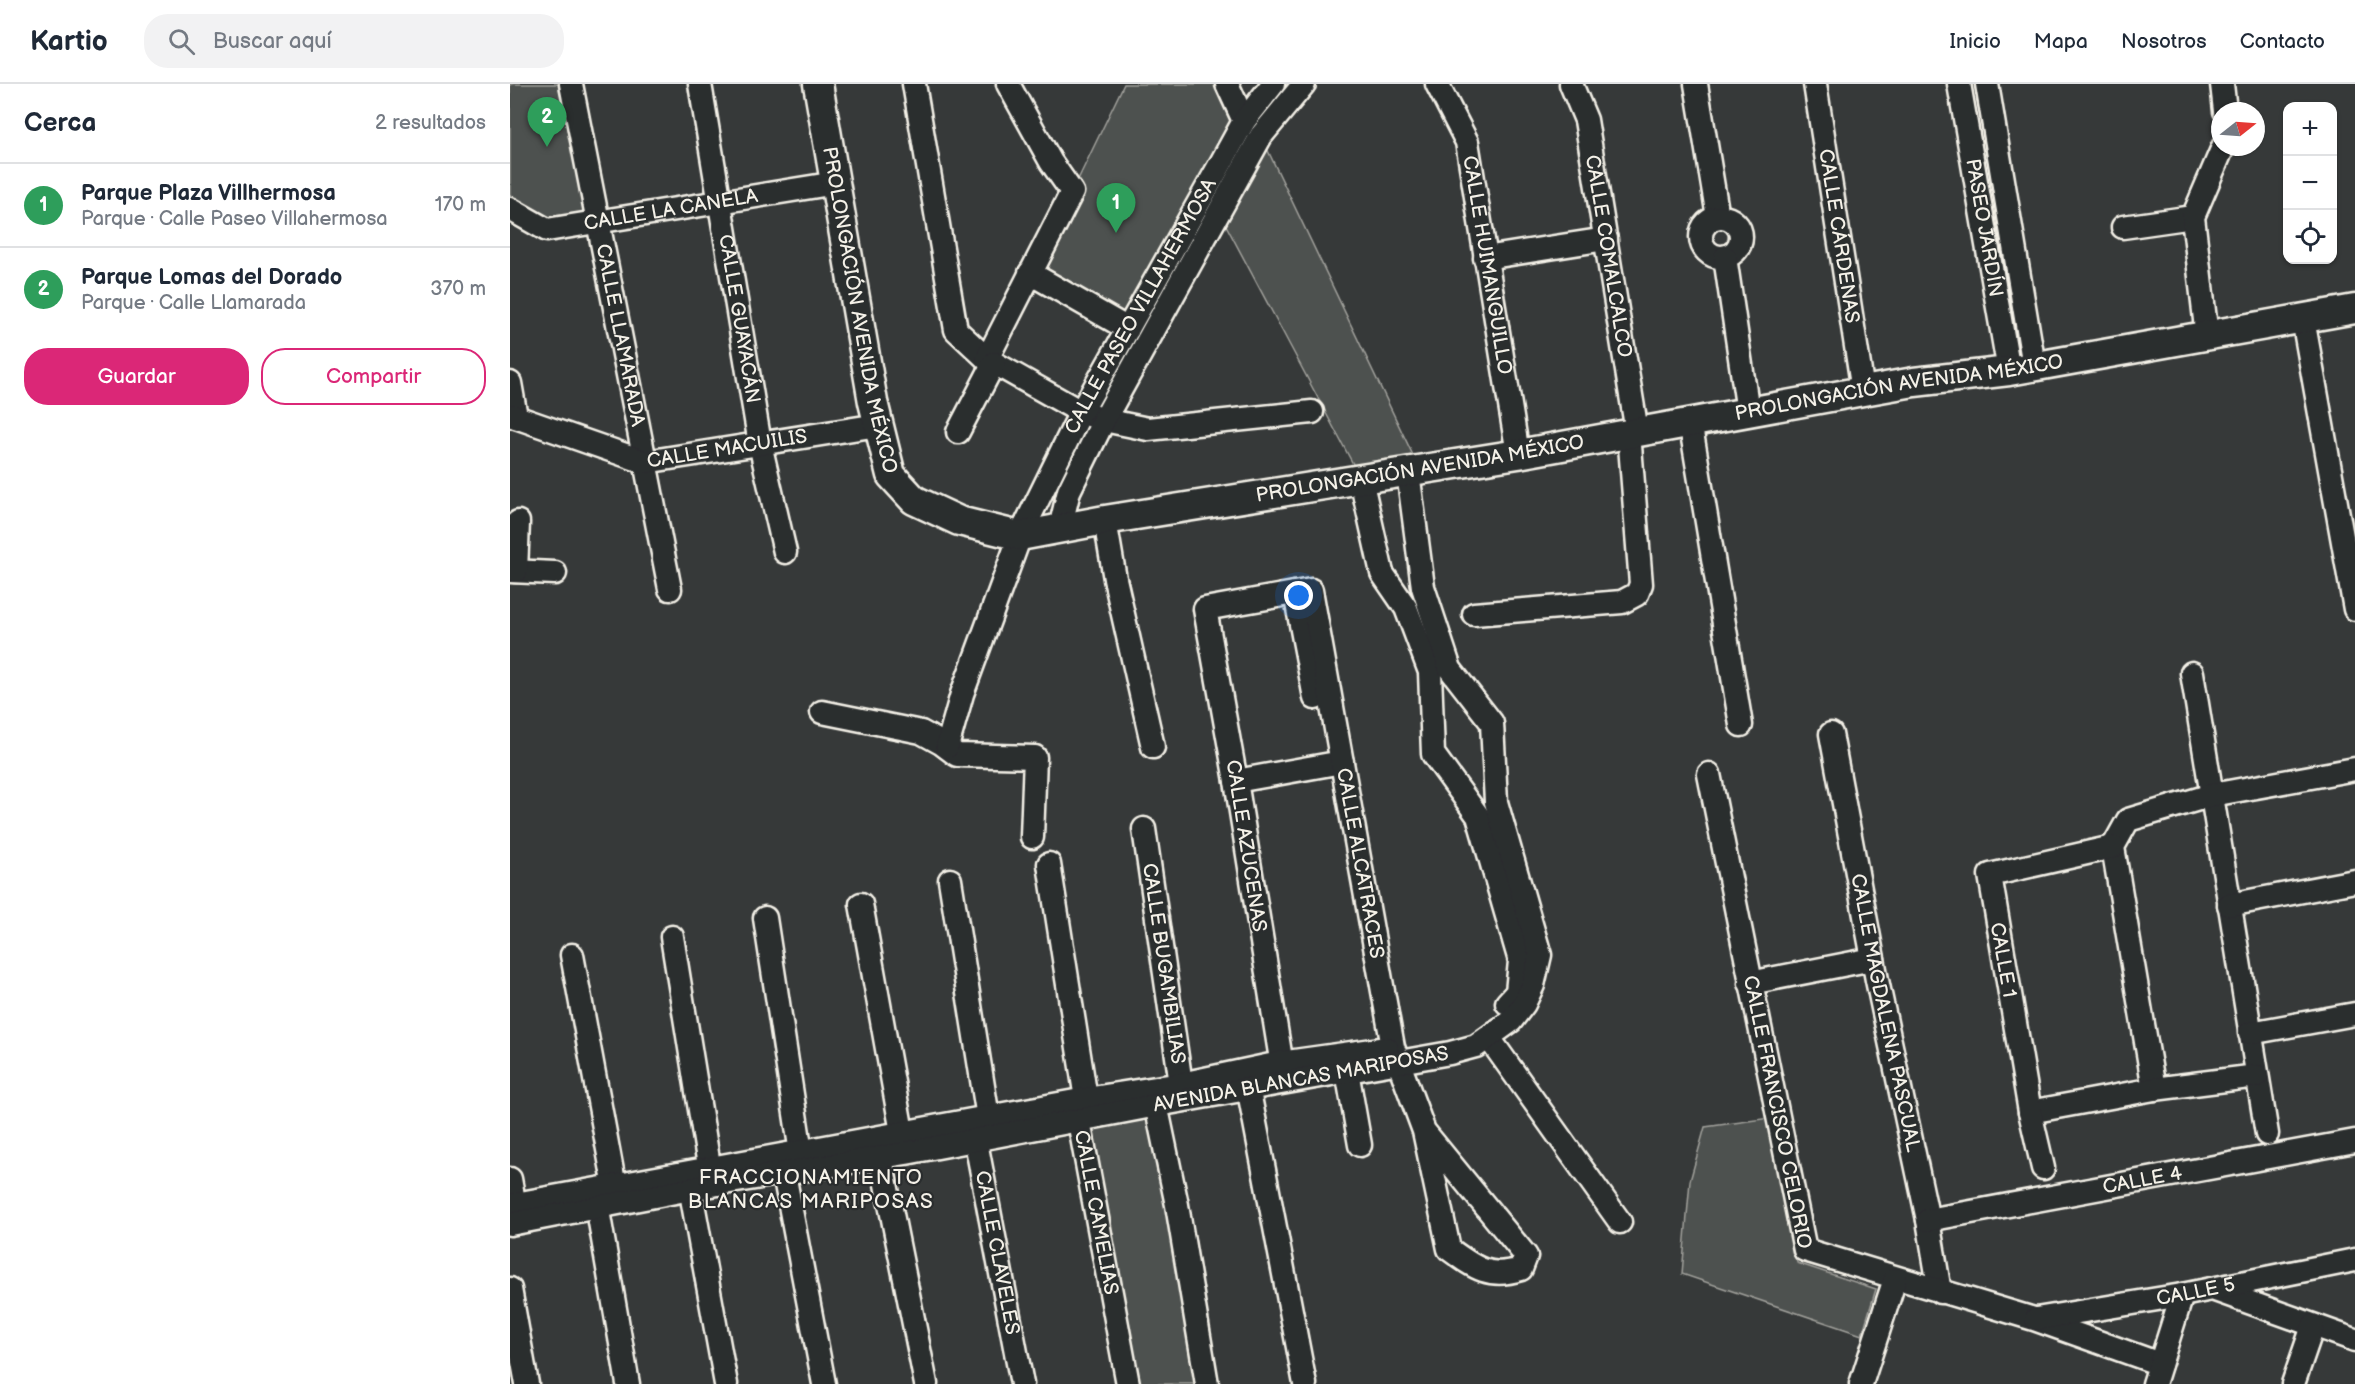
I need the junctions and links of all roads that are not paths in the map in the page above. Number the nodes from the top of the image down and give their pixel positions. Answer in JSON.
{"nodes":[{"id":1,"x":571,"y":84,"type":"edge"},
{"id":2,"x":699,"y":84,"type":"edge"},
{"id":3,"x":818,"y":84,"type":"edge"},
{"id":4,"x":914,"y":84,"type":"edge"},
{"id":5,"x":1008,"y":84,"type":"edge"},
{"id":6,"x":1227,"y":84,"type":"edge"},
{"id":7,"x":1273,"y":84,"type":"edge"},
{"id":8,"x":1304,"y":84,"type":"edge"},
{"id":9,"x":1437,"y":84,"type":"edge"},
{"id":10,"x":1571,"y":84,"type":"edge"},
{"id":11,"x":1696,"y":84,"type":"edge"},
{"id":12,"x":1815,"y":84,"type":"edge"},
{"id":13,"x":1959,"y":84,"type":"edge"},
{"id":14,"x":1987,"y":84,"type":"edge"},
{"id":15,"x":2222,"y":84,"type":"edge"},
{"id":16,"x":2225,"y":102,"type":"edge"},
{"id":17,"x":1991,"y":109,"type":"junction"},
{"id":18,"x":1965,"y":114,"type":"junction"},
{"id":19,"x":1244,"y":121,"type":"junction"},
{"id":20,"x":2219,"y":156,"type":"edge"},
{"id":21,"x":1230,"y":168,"type":"junction"},
{"id":22,"x":2004,"y":178,"type":"junction"},
{"id":23,"x":1977,"y":182,"type":"junction"},
{"id":24,"x":836,"y":183,"type":"junction"},
{"id":25,"x":719,"y":202,"type":"junction"},
{"id":26,"x":510,"y":209,"type":"edge"},
{"id":27,"x":2193,"y":217,"type":"junction"},
{"id":28,"x":598,"y":222,"type":"junction"},
{"id":29,"x":2123,"y":227,"type":"dead end"},
{"id":30,"x":2013,"y":235,"type":"junction"},
{"id":31,"x":1985,"y":237,"type":"junction"},
{"id":32,"x":1606,"y":239,"type":"junction"},
{"id":33,"x":1485,"y":258,"type":"junction"},
{"id":34,"x":1030,"y":273,"type":"junction"},
{"id":35,"x":2355,"y":309,"type":"edge"},
{"id":36,"x":2303,"y":320,"type":"junction"},
{"id":37,"x":1128,"y":329,"type":"junction"},
{"id":38,"x":2207,"y":337,"type":"junction"},
{"id":39,"x":991,"y":361,"type":"junction"},
{"id":40,"x":2021,"y":368,"type":"junction"},
{"id":41,"x":510,"y":383,"type":"edge"},
{"id":42,"x":1863,"y":391,"type":"junction"},
{"id":43,"x":1081,"y":412,"type":"junction"},
{"id":44,"x":1312,"y":412,"type":"dead end"},
{"id":45,"x":1749,"y":412,"type":"junction"},
{"id":46,"x":513,"y":416,"type":"edge"},
{"id":47,"x":1104,"y":420,"type":"junction"},
{"id":48,"x":1690,"y":422,"type":"junction"},
{"id":49,"x":878,"y":425,"type":"junction"},
{"id":50,"x":958,"y":432,"type":"dead end"},
{"id":51,"x":1633,"y":433,"type":"junction"},
{"id":52,"x":760,"y":444,"type":"junction"},
{"id":53,"x":1518,"y":454,"type":"junction"},
{"id":54,"x":645,"y":462,"type":"junction"},
{"id":55,"x":1408,"y":472,"type":"junction"},
{"id":56,"x":1361,"y":479,"type":"junction"},
{"id":57,"x":1105,"y":520,"type":"junction"},
{"id":58,"x":518,"y":522,"type":"dead end"},
{"id":59,"x":1060,"y":528,"type":"junction"},
{"id":60,"x":1020,"y":536,"type":"junction"},
{"id":61,"x":785,"y":552,"type":"dead end"},
{"id":62,"x":513,"y":571,"type":"edge"},
{"id":63,"x":555,"y":573,"type":"dead end"},
{"id":64,"x":670,"y":588,"type":"dead end"},
{"id":65,"x":1303,"y":592,"type":"joint"},
{"id":66,"x":2355,"y":609,"type":"edge"},
{"id":67,"x":1474,"y":614,"type":"dead end"},
{"id":68,"x":2192,"y":673,"type":"dead end"},
{"id":69,"x":822,"y":712,"type":"dead end"},
{"id":70,"x":1741,"y":725,"type":"dead end"},
{"id":71,"x":1831,"y":734,"type":"dead end"},
{"id":72,"x":947,"y":747,"type":"junction"},
{"id":73,"x":1153,"y":747,"type":"dead end"},
{"id":74,"x":1335,"y":763,"type":"junction"},
{"id":75,"x":2355,"y":769,"type":"edge"},
{"id":76,"x":1709,"y":774,"type":"dead end"},
{"id":77,"x":1236,"y":781,"type":"junction"},
{"id":78,"x":2212,"y":795,"type":"junction"},
{"id":79,"x":1144,"y":829,"type":"dead end"},
{"id":80,"x":1032,"y":837,"type":"dead end"},
{"id":81,"x":2113,"y":847,"type":"junction"},
{"id":82,"x":1049,"y":864,"type":"dead end"},
{"id":83,"x":951,"y":880,"type":"dead end"},
{"id":84,"x":2355,"y":881,"type":"edge"},
{"id":85,"x":861,"y":904,"type":"dead end"},
{"id":86,"x":2229,"y":905,"type":"junction"},
{"id":87,"x":765,"y":918,"type":"dead end"},
{"id":88,"x":672,"y":937,"type":"dead end"},
{"id":89,"x":572,"y":955,"type":"dead end"},
{"id":90,"x":1873,"y":959,"type":"junction"},
{"id":91,"x":1750,"y":983,"type":"junction"},
{"id":92,"x":2355,"y":1014,"type":"edge"},
{"id":93,"x":2250,"y":1033,"type":"junction"},
{"id":94,"x":1489,"y":1038,"type":"junction"},
{"id":95,"x":1388,"y":1056,"type":"junction"},
{"id":96,"x":1347,"y":1071,"type":"junction"},
{"id":97,"x":1282,"y":1073,"type":"junction"},
{"id":98,"x":2257,"y":1076,"type":"junction"},
{"id":99,"x":1247,"y":1080,"type":"junction"},
{"id":100,"x":2154,"y":1089,"type":"junction"},
{"id":101,"x":1182,"y":1092,"type":"junction"},
{"id":102,"x":1155,"y":1097,"type":"junction"},
{"id":103,"x":1086,"y":1099,"type":"junction"},
{"id":104,"x":2030,"y":1112,"type":"junction"},
{"id":105,"x":1079,"y":1120,"type":"junction"},
{"id":106,"x":982,"y":1129,"type":"junction"},
{"id":107,"x":1424,"y":1131,"type":"junction"},
{"id":108,"x":2267,"y":1134,"type":"dead end"},
{"id":109,"x":2355,"y":1141,"type":"edge"},
{"id":110,"x":903,"y":1144,"type":"junction"},
{"id":111,"x":1360,"y":1145,"type":"dead end"},
{"id":112,"x":879,"y":1148,"type":"junction"},
{"id":113,"x":792,"y":1163,"type":"junction"},
{"id":114,"x":2043,"y":1168,"type":"dead end"},
{"id":115,"x":510,"y":1179,"type":"edge"},
{"id":116,"x":700,"y":1179,"type":"junction"},
{"id":117,"x":606,"y":1196,"type":"junction"},
{"id":118,"x":513,"y":1214,"type":"edge"},
{"id":119,"x":1928,"y":1220,"type":"junction"},
{"id":120,"x":1620,"y":1222,"type":"dead end"},
{"id":121,"x":2355,"y":1260,"type":"edge"},
{"id":122,"x":1895,"y":1279,"type":"junction"},
{"id":123,"x":510,"y":1289,"type":"edge"},
{"id":124,"x":2211,"y":1289,"type":"junction"},
{"id":125,"x":1940,"y":1292,"type":"junction"},
{"id":126,"x":2182,"y":1295,"type":"junction"},
{"id":127,"x":2034,"y":1319,"type":"junction"},
{"id":128,"x":2313,"y":1326,"type":"junction"},
{"id":129,"x":2355,"y":1340,"type":"edge"},
{"id":130,"x":2157,"y":1374,"type":"edge"},
{"id":131,"x":527,"y":1384,"type":"edge"},
{"id":132,"x":628,"y":1384,"type":"edge"},
{"id":133,"x":726,"y":1384,"type":"edge"},
{"id":134,"x":824,"y":1384,"type":"edge"},
{"id":135,"x":926,"y":1384,"type":"edge"},
{"id":136,"x":1022,"y":1384,"type":"edge"},
{"id":137,"x":1128,"y":1384,"type":"edge"},
{"id":138,"x":1207,"y":1384,"type":"edge"},
{"id":139,"x":1305,"y":1384,"type":"edge"},
{"id":140,"x":1861,"y":1384,"type":"edge"},
{"id":141,"x":2293,"y":1384,"type":"edge"}],
"edges":[{"from":1,"to":28,"type":"street","name":"CALLE LLAMARADA"},
{"from":2,"to":25,"type":"street","name":"CALLE GUAYACÁN"},
{"from":3,"to":24,"type":"main road","name":"PROLONGACIÓN AVENIDA MÉXICO"},
{"from":4,"to":39,"type":"street"},
{"from":5,"to":34,"type":"street"},
{"from":6,"to":19,"type":"street"},
{"from":7,"to":19,"type":"street","name":"CALLE PASEO VILLAHERMOSA"},
{"from":8,"to":21,"type":"street","name":"CALLE PASEO VILLAHERMOSA"},
{"from":9,"to":33,"type":"street","name":"CALLE HUIMANGUILLO"},
{"from":10,"to":32,"type":"street","name":"CALLE COMALCALCO"},
{"from":11,"to":45,"type":"street"},
{"from":12,"to":42,"type":"street","name":"CALLE CÁRDENAS"},
{"from":13,"to":18,"type":"street","name":"PASEO JARDÍN"},
{"from":14,"to":17,"type":"street","name":"PASEO JARDÍN"},
{"from":15,"to":16,"type":"street"},
{"from":17,"to":18,"type":"street"},
{"from":17,"to":22,"type":"street","name":"PASEO JARDÍN"},
{"from":18,"to":23,"type":"street","name":"PASEO JARDÍN"},
{"from":19,"to":21,"type":"street","name":"CALLE PASEO VILLAHERMOSA"},
{"from":20,"to":27,"type":"street"},
{"from":21,"to":37,"type":"street","name":"CALLE PASEO VILLAHERMOSA"},
{"from":21,"to":47,"type":"street","name":"CALLE PASEO VILLAHERMOSA"},
{"from":22,"to":23,"type":"street"},
{"from":22,"to":30,"type":"street","name":"PASEO JARDÍN"},
{"from":23,"to":31,"type":"street","name":"PASEO JARDÍN"},
{"from":24,"to":25,"type":"street","name":"CALLE LA CANELA"},
{"from":24,"to":49,"type":"main road","name":"PROLONGACIÓN AVENIDA MÉXICO"},
{"from":25,"to":28,"type":"street","name":"CALLE LA CANELA"},
{"from":25,"to":52,"type":"street","name":"CALLE GUAYACÁN"},
{"from":26,"to":28,"type":"street","name":"CALLE LA CANELA"},
{"from":27,"to":29,"type":"street"},
{"from":27,"to":38,"type":"street"},
{"from":28,"to":54,"type":"street","name":"CALLE LLAMARADA"},
{"from":30,"to":31,"type":"street"},
{"from":30,"to":40,"type":"street","name":"PASEO JARDÍN"},
{"from":31,"to":40,"type":"street","name":"PASEO JARDÍN"},
{"from":32,"to":33,"type":"street"},
{"from":32,"to":51,"type":"street","name":"CALLE COMALCALCO"},
{"from":33,"to":53,"type":"street","name":"CALLE HUIMANGUILLO"},
{"from":34,"to":37,"type":"street"},
{"from":34,"to":39,"type":"street"},
{"from":35,"to":36,"type":"main road","name":"PROLONGACIÓN AVENIDA MÉXICO"},
{"from":36,"to":38,"type":"main road","name":"PROLONGACIÓN AVENIDA MÉXICO"},
{"from":36,"to":66,"type":"street"},
{"from":37,"to":43,"type":"street","name":"CALLE PASEO VILLAHERMOSA"},
{"from":38,"to":40,"type":"main road","name":"PROLONGACIÓN AVENIDA MÉXICO"},
{"from":39,"to":43,"type":"street"},
{"from":39,"to":50,"type":"street"},
{"from":40,"to":42,"type":"main road","name":"PROLONGACIÓN AVENIDA MÉXICO"},
{"from":41,"to":46,"type":"street"},
{"from":42,"to":45,"type":"main road","name":"PROLONGACIÓN AVENIDA MÉXICO"},
{"from":43,"to":47,"type":"street"},
{"from":43,"to":60,"type":"street","name":"CALLE PASEO VILLAHERMOSA"},
{"from":44,"to":47,"type":"street"},
{"from":45,"to":48,"type":"main road","name":"PROLONGACIÓN AVENIDA MÉXICO"},
{"from":46,"to":54,"type":"street","name":"CALLE MACUILIS"},
{"from":47,"to":59,"type":"street","name":"CALLE PASEO VILLAHERMOSA"},
{"from":48,"to":51,"type":"main road","name":"PROLONGACIÓN AVENIDA MÉXICO"},
{"from":48,"to":70,"type":"street"},
{"from":49,"to":52,"type":"street","name":"CALLE MACUILIS"},
{"from":49,"to":60,"type":"main road","name":"PROLONGACIÓN AVENIDA MÉXICO"},
{"from":51,"to":53,"type":"main road","name":"PROLONGACIÓN AVENIDA MÉXICO"},
{"from":51,"to":67,"type":"street","name":"CALLE COMALCALCO"},
{"from":52,"to":54,"type":"street","name":"CALLE MACUILIS"},
{"from":52,"to":61,"type":"street","name":"CALLE GUAYACÁN"},
{"from":53,"to":55,"type":"main road","name":"PROLONGACIÓN AVENIDA MÉXICO"},
{"from":54,"to":64,"type":"street","name":"CALLE LLAMARADA"},
{"from":55,"to":56,"type":"main road","name":"PROLONGACIÓN AVENIDA MÉXICO"},
{"from":55,"to":94,"type":"street","name":"AVENIDA BLANCAS MARIPOSAS"},
{"from":56,"to":57,"type":"main road","name":"PROLONGACIÓN AVENIDA MÉXICO"},
{"from":56,"to":95,"type":"street","name":"AVENIDA BLANCAS MARIPOSAS"},
{"from":57,"to":59,"type":"main road","name":"PROLONGACIÓN AVENIDA MÉXICO"},
{"from":57,"to":73,"type":"street"},
{"from":58,"to":62,"type":"street"},
{"from":59,"to":60,"type":"main road","name":"PROLONGACIÓN AVENIDA MÉXICO"},
{"from":60,"to":72,"type":"street","name":"CALLE PASEO VILLAHERMOSA"},
{"from":62,"to":63,"type":"street"},
{"from":65,"to":74,"type":"street","name":"CALLE ALCATRACES"},
{"from":65,"to":77,"type":"street","name":"CALLE AZUCENAS"},
{"from":68,"to":78,"type":"street"},
{"from":69,"to":72,"type":"street"},
{"from":71,"to":90,"type":"street","name":"CALLE MAGDALENA PASCUAL"},
{"from":72,"to":80,"type":"street"},
{"from":74,"to":77,"type":"street"},
{"from":74,"to":95,"type":"street","name":"CALLE ALCATRACES"},
{"from":75,"to":78,"type":"street"},
{"from":76,"to":91,"type":"street","name":"CALLE FRANCISCO CELORIO"},
{"from":77,"to":97,"type":"street","name":"CALLE AZUCENAS"},
{"from":78,"to":81,"type":"street"},
{"from":78,"to":86,"type":"street"},
{"from":79,"to":101,"type":"street","name":"CALLE BUGAMBILIAS"},
{"from":81,"to":100,"type":"street"},
{"from":81,"to":104,"type":"street","name":"CALLE 1"},
{"from":82,"to":103,"type":"street","name":"CALLE CAMELIAS"},
{"from":83,"to":106,"type":"street","name":"CALLE CLAVELES"},
{"from":84,"to":86,"type":"street"},
{"from":85,"to":110,"type":"street"},
{"from":86,"to":93,"type":"street"},
{"from":87,"to":113,"type":"street"},
{"from":88,"to":116,"type":"street"},
{"from":89,"to":117,"type":"street"},
{"from":90,"to":91,"type":"street"},
{"from":90,"to":119,"type":"street","name":"CALLE MAGDALENA PASCUAL"},
{"from":91,"to":122,"type":"street","name":"CALLE FRANCISCO CELORIO"},
{"from":92,"to":93,"type":"street"},
{"from":93,"to":98,"type":"street"},
{"from":94,"to":95,"type":"street","name":"AVENIDA BLANCAS MARIPOSAS"},
{"from":94,"to":120,"type":"street"},
{"from":95,"to":96,"type":"street","name":"AVENIDA BLANCAS MARIPOSAS"},
{"from":95,"to":97,"type":"street","name":"AVENIDA BLANCAS MARIPOSAS"},
{"from":95,"to":107,"type":"street","name":"CALLE ALCATRACES"},
{"from":96,"to":97,"type":"street","name":"AVENIDA BLANCAS MARIPOSAS"},
{"from":96,"to":111,"type":"street"},
{"from":97,"to":99,"type":"street","name":"AVENIDA BLANCAS MARIPOSAS"},
{"from":98,"to":100,"type":"street"},
{"from":98,"to":108,"type":"street"},
{"from":99,"to":101,"type":"street","name":"AVENIDA BLANCAS MARIPOSAS"},
{"from":99,"to":139,"type":"street"},
{"from":100,"to":104,"type":"street"},
{"from":101,"to":102,"type":"street","name":"AVENIDA BLANCAS MARIPOSAS"},
{"from":102,"to":103,"type":"street","name":"AVENIDA BLANCAS MARIPOSAS"},
{"from":102,"to":105,"type":"street","name":"AVENIDA BLANCAS MARIPOSAS"},
{"from":102,"to":138,"type":"street"},
{"from":103,"to":105,"type":"street","name":"CALLE CAMELIAS"},
{"from":103,"to":106,"type":"street","name":"AVENIDA BLANCAS MARIPOSAS"},
{"from":104,"to":114,"type":"street","name":"CALLE 1"},
{"from":105,"to":106,"type":"street","name":"AVENIDA BLANCAS MARIPOSAS"},
{"from":105,"to":137,"type":"street","name":"CALLE CAMELIAS"},
{"from":106,"to":110,"type":"street","name":"AVENIDA BLANCAS MARIPOSAS"},
{"from":106,"to":136,"type":"street","name":"CALLE CLAVELES"},
{"from":107,"to":107,"type":"street","name":"CALLE ALCATRACES"},
{"from":109,"to":119,"type":"street","name":"CALLE 4"},
{"from":110,"to":112,"type":"street","name":"AVENIDA BLANCAS MARIPOSAS"},
{"from":112,"to":113,"type":"street","name":"AVENIDA BLANCAS MARIPOSAS"},
{"from":112,"to":135,"type":"street"},
{"from":113,"to":116,"type":"street","name":"AVENIDA BLANCAS MARIPOSAS"},
{"from":113,"to":134,"type":"street"},
{"from":115,"to":118,"type":"street"},
{"from":116,"to":117,"type":"street","name":"AVENIDA BLANCAS MARIPOSAS"},
{"from":116,"to":133,"type":"street"},
{"from":117,"to":118,"type":"street","name":"AVENIDA BLANCAS MARIPOSAS"},
{"from":117,"to":132,"type":"street"},
{"from":119,"to":125,"type":"street","name":"CALLE MAGDALENA PASCUAL"},
{"from":121,"to":124,"type":"street","name":"CALLE 5"},
{"from":122,"to":125,"type":"street","name":"CALLE FRANCISCO CELORIO"},
{"from":122,"to":140,"type":"street"},
{"from":123,"to":131,"type":"street"},
{"from":124,"to":126,"type":"street","name":"CALLE 5"},
{"from":124,"to":128,"type":"street"},
{"from":125,"to":127,"type":"street","name":"CALLE FRANCISCO CELORIO"},
{"from":126,"to":127,"type":"street","name":"CALLE 5"},
{"from":126,"to":130,"type":"street"},
{"from":127,"to":130,"type":"street","name":"CALLE FRANCISCO CELORIO"},
{"from":128,"to":129,"type":"street"},
{"from":128,"to":141,"type":"street"}]}
